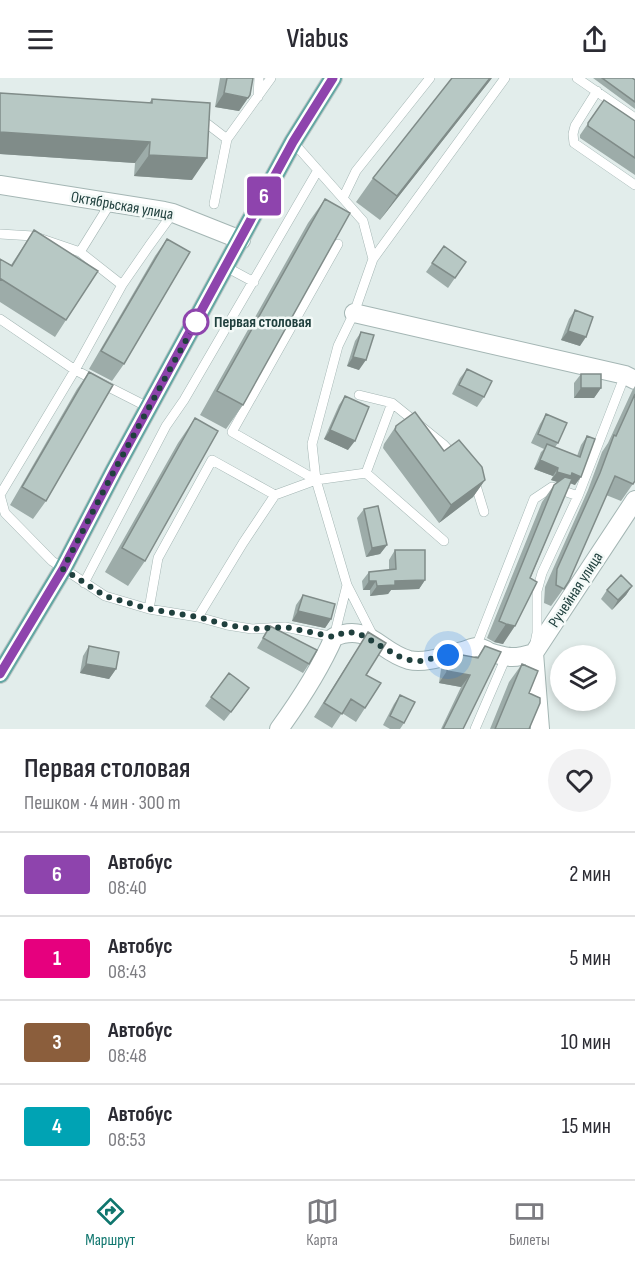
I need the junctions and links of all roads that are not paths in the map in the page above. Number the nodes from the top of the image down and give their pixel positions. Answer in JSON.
{"nodes":[{"id":1,"x":259,"y":78,"type":"edge"},
{"id":2,"x":270,"y":78,"type":"edge"},
{"id":3,"x":333,"y":78,"type":"edge"},
{"id":4,"x":430,"y":78,"type":"edge"},
{"id":5,"x":506,"y":78,"type":"edge"},
{"id":6,"x":577,"y":78,"type":"edge"},
{"id":7,"x":597,"y":91,"type":"junction"},
{"id":8,"x":258,"y":97,"type":"junction"},
{"id":9,"x":196,"y":116,"type":"edge"},
{"id":10,"x":635,"y":118,"type":"edge"},
{"id":11,"x":226,"y":139,"type":"junction"},
{"id":12,"x":293,"y":142,"type":"junction"},
{"id":13,"x":318,"y":170,"type":"junction"},
{"id":14,"x":0,"y":185,"type":"edge"},
{"id":15,"x":635,"y":185,"type":"edge"},
{"id":16,"x":343,"y":198,"type":"junction"},
{"id":17,"x":111,"y":202,"type":"junction"},
{"id":18,"x":214,"y":204,"type":"dead end"},
{"id":19,"x":173,"y":213,"type":"junction"},
{"id":20,"x":0,"y":234,"type":"edge"},
{"id":21,"x":241,"y":240,"type":"junction"},
{"id":22,"x":338,"y":244,"type":"edge"},
{"id":23,"x":80,"y":252,"type":"junction"},
{"id":24,"x":373,"y":259,"type":"junction"},
{"id":25,"x":226,"y":267,"type":"junction"},
{"id":26,"x":254,"y":282,"type":"junction"},
{"id":27,"x":122,"y":285,"type":"junction"},
{"id":28,"x":354,"y":313,"type":"junction"},
{"id":29,"x":0,"y":319,"type":"edge"},
{"id":30,"x":75,"y":370,"type":"junction"},
{"id":31,"x":630,"y":377,"type":"edge"},
{"id":32,"x":359,"y":395,"type":"dead end"},
{"id":33,"x":140,"y":403,"type":"dead end"},
{"id":34,"x":392,"y":403,"type":"junction"},
{"id":35,"x":460,"y":463,"type":"edge"},
{"id":36,"x":467,"y":472,"type":"edge"},
{"id":37,"x":366,"y":473,"type":"junction"},
{"id":38,"x":316,"y":480,"type":"junction"},
{"id":39,"x":275,"y":495,"type":"junction"},
{"id":40,"x":578,"y":496,"type":"junction"},
{"id":41,"x":635,"y":500,"type":"edge"},
{"id":42,"x":2,"y":511,"type":"edge"},
{"id":43,"x":484,"y":512,"type":"dead end"},
{"id":44,"x":444,"y":540,"type":"dead end"},
{"id":45,"x":63,"y":569,"type":"junction"},
{"id":46,"x":84,"y":583,"type":"junction"},
{"id":47,"x":347,"y":585,"type":"junction"},
{"id":48,"x":149,"y":609,"type":"junction"},
{"id":49,"x":198,"y":617,"type":"junction"},
{"id":50,"x":334,"y":637,"type":"junction"},
{"id":51,"x":376,"y":642,"type":"junction"},
{"id":52,"x":476,"y":647,"type":"junction"},
{"id":53,"x":534,"y":653,"type":"junction"},
{"id":54,"x":506,"y":657,"type":"junction"},
{"id":55,"x":0,"y":674,"type":"edge"},
{"id":56,"x":540,"y":728,"type":"edge"},
{"id":57,"x":279,"y":729,"type":"edge"},
{"id":58,"x":475,"y":729,"type":"edge"}],
"edges":[{"from":1,"to":8,"type":"lane"},
{"from":2,"to":8,"type":"lane"},
{"from":3,"to":12,"type":"main road"},
{"from":4,"to":16,"type":"lane"},
{"from":5,"to":24,"type":"lane"},
{"from":6,"to":7,"type":"lane"},
{"from":7,"to":10,"type":"lane"},
{"from":7,"to":15,"type":"lane"},
{"from":8,"to":11,"type":"lane"},
{"from":9,"to":11,"type":"lane"},
{"from":11,"to":18,"type":"lane"},
{"from":12,"to":13,"type":"lane"},
{"from":12,"to":21,"type":"main road"},
{"from":13,"to":16,"type":"lane"},
{"from":13,"to":26,"type":"lane"},
{"from":14,"to":17,"type":"street","name":"Октябрьская улица"},
{"from":16,"to":24,"type":"lane"},
{"from":17,"to":19,"type":"street","name":"Октябрьская улица"},
{"from":17,"to":23,"type":"lane"},
{"from":19,"to":21,"type":"street","name":"Октябрьская улица"},
{"from":19,"to":27,"type":"lane"},
{"from":20,"to":23,"type":"lane"},
{"from":21,"to":25,"type":"main road"},
{"from":22,"to":38,"type":"lane"},
{"from":23,"to":27,"type":"lane"},
{"from":24,"to":28,"type":"lane"},
{"from":25,"to":26,"type":"lane"},
{"from":25,"to":45,"type":"main road"},
{"from":26,"to":46,"type":"lane"},
{"from":27,"to":30,"type":"lane"},
{"from":28,"to":31,"type":"street"},
{"from":28,"to":38,"type":"lane"},
{"from":29,"to":30,"type":"lane"},
{"from":30,"to":33,"type":"lane"},
{"from":30,"to":42,"type":"lane"},
{"from":31,"to":40,"type":"lane"},
{"from":32,"to":34,"type":"lane"},
{"from":34,"to":35,"type":"lane"},
{"from":34,"to":37,"type":"lane"},
{"from":36,"to":43,"type":"lane"},
{"from":37,"to":38,"type":"lane"},
{"from":37,"to":44,"type":"lane"},
{"from":38,"to":39,"type":"lane"},
{"from":38,"to":47,"type":"lane"},
{"from":39,"to":48,"type":"lane"},
{"from":39,"to":49,"type":"lane"},
{"from":40,"to":52,"type":"lane"},
{"from":40,"to":53,"type":"lane"},
{"from":41,"to":53,"type":"street","name":"Ручейная улица"},
{"from":42,"to":45,"type":"lane"},
{"from":45,"to":46,"type":"lane"},
{"from":45,"to":55,"type":"main road"},
{"from":46,"to":48,"type":"lane"},
{"from":47,"to":50,"type":"lane"},
{"from":47,"to":51,"type":"lane"},
{"from":48,"to":49,"type":"lane"},
{"from":49,"to":50,"type":"lane"},
{"from":50,"to":51,"type":"street"},
{"from":50,"to":57,"type":"street"},
{"from":51,"to":52,"type":"street"},
{"from":52,"to":54,"type":"street"},
{"from":53,"to":54,"type":"street"},
{"from":53,"to":56,"type":"street"},
{"from":54,"to":58,"type":"lane"}]}
